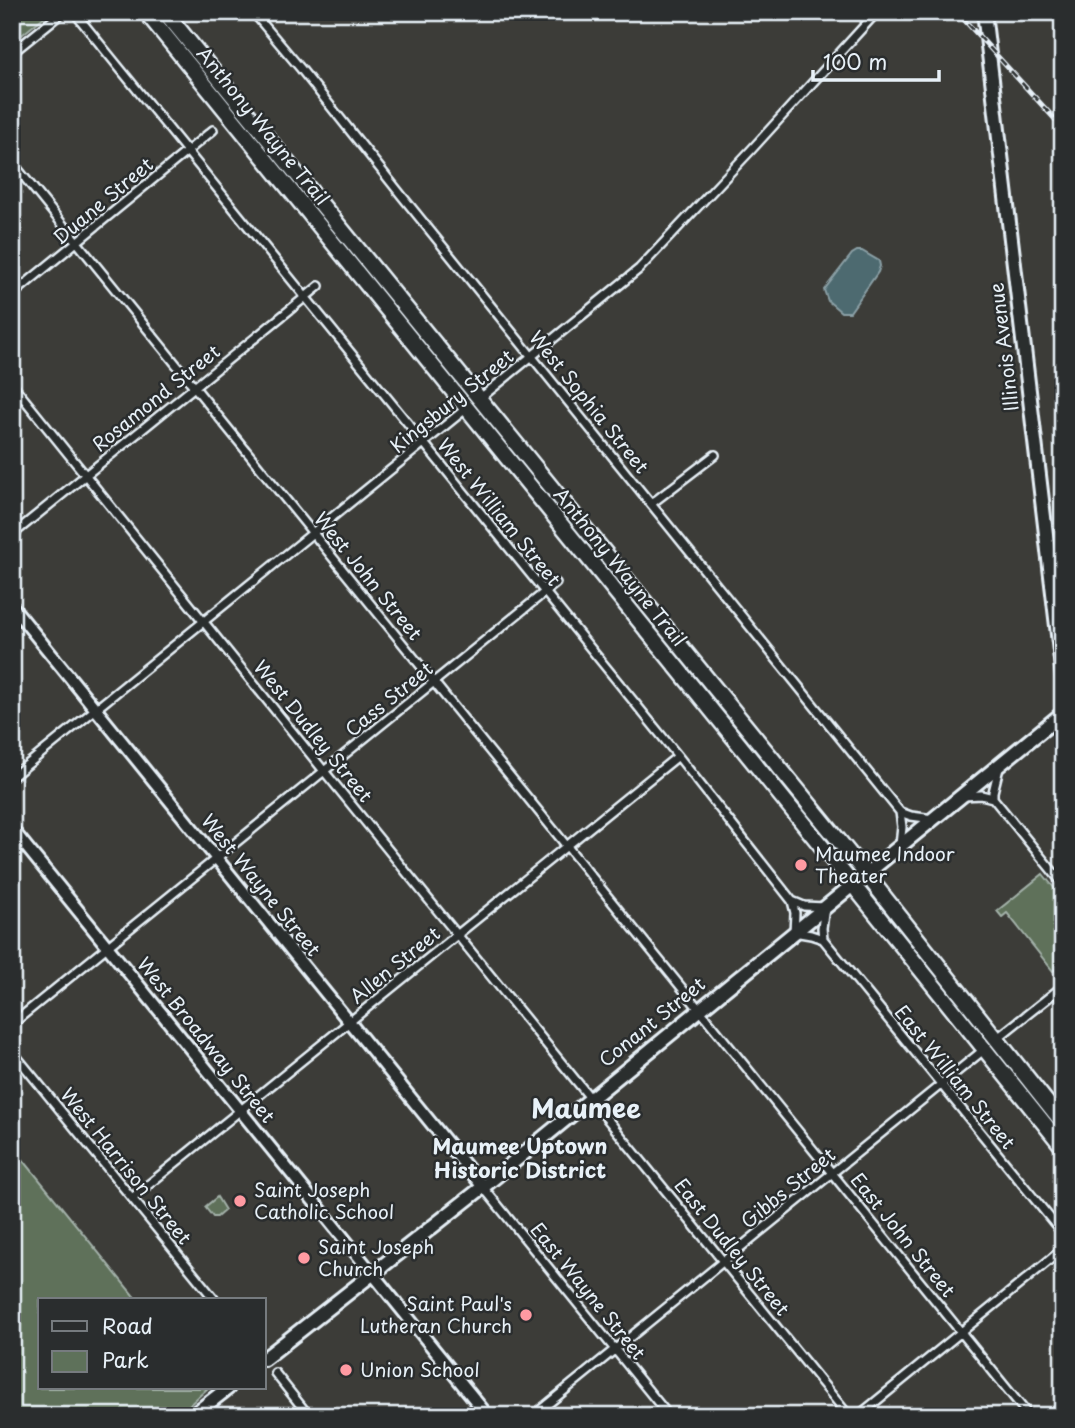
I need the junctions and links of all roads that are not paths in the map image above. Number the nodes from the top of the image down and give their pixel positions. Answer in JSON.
{"nodes":[{"id":1,"x":63,"y":12,"type":"edge"},
{"id":2,"x":75,"y":12,"type":"edge"},
{"id":3,"x":146,"y":12,"type":"edge"},
{"id":4,"x":165,"y":12,"type":"edge"},
{"id":5,"x":253,"y":12,"type":"edge"},
{"id":6,"x":877,"y":12,"type":"edge"},
{"id":7,"x":984,"y":12,"type":"edge"},
{"id":8,"x":12,"y":53,"type":"edge"},
{"id":9,"x":213,"y":130,"type":"dead end"},
{"id":10,"x":187,"y":152,"type":"junction"},
{"id":11,"x":12,"y":162,"type":"edge"},
{"id":12,"x":78,"y":243,"type":"junction"},
{"id":13,"x":319,"y":286,"type":"dead end"},
{"id":14,"x":12,"y":295,"type":"edge"},
{"id":15,"x":305,"y":297,"type":"junction"},
{"id":16,"x":532,"y":355,"type":"junction"},
{"id":17,"x":12,"y":384,"type":"edge"},
{"id":18,"x":195,"y":387,"type":"junction"},
{"id":19,"x":479,"y":399,"type":"junction"},
{"id":20,"x":467,"y":409,"type":"junction"},
{"id":21,"x":424,"y":444,"type":"junction"},
{"id":22,"x":715,"y":455,"type":"dead end"},
{"id":23,"x":86,"y":475,"type":"junction"},
{"id":24,"x":651,"y":504,"type":"junction"},
{"id":25,"x":314,"y":533,"type":"junction"},
{"id":26,"x":12,"y":535,"type":"edge"},
{"id":27,"x":556,"y":583,"type":"dead end"},
{"id":28,"x":544,"y":592,"type":"junction"},
{"id":29,"x":12,"y":606,"type":"edge"},
{"id":30,"x":204,"y":622,"type":"junction"},
{"id":31,"x":1063,"y":677,"type":"edge"},
{"id":32,"x":434,"y":682,"type":"junction"},
{"id":33,"x":96,"y":710,"type":"junction"},
{"id":34,"x":1063,"y":713,"type":"edge"},
{"id":35,"x":678,"y":756,"type":"junction"},
{"id":36,"x":1000,"y":765,"type":"junction"},
{"id":37,"x":324,"y":771,"type":"junction"},
{"id":38,"x":12,"y":777,"type":"edge"},
{"id":39,"x":960,"y":797,"type":"junction"},
{"id":40,"x":993,"y":798,"type":"junction"},
{"id":41,"x":900,"y":811,"type":"junction"},
{"id":42,"x":933,"y":819,"type":"junction"},
{"id":43,"x":12,"y":829,"type":"edge"},
{"id":44,"x":567,"y":846,"type":"junction"},
{"id":45,"x":900,"y":846,"type":"junction"},
{"id":46,"x":216,"y":858,"type":"junction"},
{"id":47,"x":866,"y":874,"type":"junction"},
{"id":48,"x":1063,"y":884,"type":"edge"},
{"id":49,"x":853,"y":885,"type":"junction"},
{"id":50,"x":792,"y":901,"type":"junction"},
{"id":51,"x":825,"y":907,"type":"junction"},
{"id":52,"x":794,"y":932,"type":"junction"},
{"id":53,"x":458,"y":934,"type":"junction"},
{"id":54,"x":823,"y":939,"type":"junction"},
{"id":55,"x":108,"y":947,"type":"junction"},
{"id":56,"x":1063,"y":986,"type":"edge"},
{"id":57,"x":699,"y":1009,"type":"junction"},
{"id":58,"x":349,"y":1022,"type":"junction"},
{"id":59,"x":12,"y":1024,"type":"edge"},
{"id":60,"x":996,"y":1039,"type":"junction"},
{"id":61,"x":984,"y":1049,"type":"junction"},
{"id":62,"x":12,"y":1051,"type":"edge"},
{"id":63,"x":940,"y":1084,"type":"junction"},
{"id":64,"x":590,"y":1098,"type":"junction"},
{"id":65,"x":240,"y":1110,"type":"junction"},
{"id":66,"x":1063,"y":1123,"type":"edge"},
{"id":67,"x":1063,"y":1147,"type":"edge"},
{"id":68,"x":832,"y":1173,"type":"junction"},
{"id":69,"x":483,"y":1186,"type":"junction"},
{"id":70,"x":132,"y":1198,"type":"junction"},
{"id":71,"x":1063,"y":1234,"type":"edge"},
{"id":72,"x":1063,"y":1249,"type":"edge"},
{"id":73,"x":723,"y":1261,"type":"junction"},
{"id":74,"x":372,"y":1274,"type":"junction"},
{"id":75,"x":213,"y":1298,"type":"edge"},
{"id":76,"x":961,"y":1332,"type":"junction"},
{"id":77,"x":615,"y":1349,"type":"junction"},
{"id":78,"x":266,"y":1357,"type":"edge"},
{"id":79,"x":275,"y":1373,"type":"dead end"},
{"id":80,"x":225,"y":1390,"type":"edge"},
{"id":81,"x":192,"y":1416,"type":"edge"},
{"id":82,"x":309,"y":1416,"type":"edge"},
{"id":83,"x":488,"y":1416,"type":"edge"},
{"id":84,"x":533,"y":1416,"type":"edge"},
{"id":85,"x":669,"y":1416,"type":"edge"},
{"id":86,"x":849,"y":1416,"type":"edge"},
{"id":87,"x":858,"y":1416,"type":"edge"},
{"id":88,"x":1029,"y":1416,"type":"edge"}],
"edges":[{"from":1,"to":8,"type":"street"},
{"from":2,"to":10,"type":"street","name":"West William Street"},
{"from":3,"to":20,"type":"highway","name":"Anthony Wayne Trail"},
{"from":4,"to":19,"type":"highway","name":"Anthony Wayne Trail"},
{"from":5,"to":16,"type":"street","name":"West Sophia Street"},
{"from":6,"to":16,"type":"street","name":"Kingsbury Street"},
{"from":7,"to":31,"type":"main road","name":"Illinois Avenue"},
{"from":9,"to":10,"type":"street","name":"Duane Street"},
{"from":10,"to":12,"type":"street","name":"Duane Street"},
{"from":10,"to":15,"type":"street","name":"West William Street"},
{"from":11,"to":12,"type":"street","name":"West John Street"},
{"from":12,"to":14,"type":"street","name":"Duane Street"},
{"from":12,"to":18,"type":"street","name":"West John Street"},
{"from":13,"to":15,"type":"street","name":"Rosamond Street"},
{"from":15,"to":18,"type":"street","name":"Rosamond Street"},
{"from":15,"to":21,"type":"street","name":"West William Street"},
{"from":16,"to":19,"type":"street","name":"Kingsbury Street"},
{"from":16,"to":24,"type":"street","name":"West Sophia Street"},
{"from":17,"to":23,"type":"street","name":"West Dudley Street"},
{"from":18,"to":23,"type":"street","name":"Rosamond Street"},
{"from":18,"to":25,"type":"street","name":"West John Street"},
{"from":19,"to":20,"type":"street","name":"Kingsbury Street"},
{"from":19,"to":47,"type":"highway","name":"Anthony Wayne Trail"},
{"from":20,"to":21,"type":"street","name":"Kingsbury Street"},
{"from":20,"to":49,"type":"highway","name":"Anthony Wayne Trail"},
{"from":21,"to":25,"type":"street","name":"Kingsbury Street"},
{"from":21,"to":28,"type":"street","name":"West William Street"},
{"from":22,"to":24,"type":"street"},
{"from":23,"to":26,"type":"street","name":"Rosamond Street"},
{"from":23,"to":30,"type":"street","name":"West Dudley Street"},
{"from":24,"to":41,"type":"street","name":"West Sophia Street"},
{"from":25,"to":30,"type":"street","name":"Kingsbury Street"},
{"from":25,"to":32,"type":"street","name":"West John Street"},
{"from":27,"to":28,"type":"street","name":"Cass Street"},
{"from":28,"to":32,"type":"street","name":"Cass Street"},
{"from":28,"to":35,"type":"street","name":"West William Street"},
{"from":29,"to":33,"type":"street","name":"West Wayne Street"},
{"from":30,"to":33,"type":"street","name":"Kingsbury Street"},
{"from":30,"to":37,"type":"street","name":"West Dudley Street"},
{"from":32,"to":37,"type":"street","name":"Cass Street"},
{"from":32,"to":44,"type":"street","name":"West John Street"},
{"from":33,"to":38,"type":"street","name":"Kingsbury Street"},
{"from":33,"to":46,"type":"street","name":"West Wayne Street"},
{"from":34,"to":36,"type":"main road","name":"Conant Street"},
{"from":35,"to":44,"type":"street","name":"Allen Street"},
{"from":35,"to":50,"type":"street","name":"West William Street"},
{"from":36,"to":39,"type":"main road","name":"Conant Street"},
{"from":36,"to":40,"type":"street"},
{"from":37,"to":46,"type":"street","name":"Cass Street"},
{"from":37,"to":53,"type":"street","name":"West Dudley Street"},
{"from":39,"to":40,"type":"street"},
{"from":39,"to":42,"type":"main road","name":"Conant Street"},
{"from":40,"to":48,"type":"street"},
{"from":41,"to":42,"type":"street"},
{"from":41,"to":45,"type":"street"},
{"from":42,"to":45,"type":"main road","name":"Conant Street"},
{"from":43,"to":55,"type":"street","name":"West Broadway Street"},
{"from":44,"to":53,"type":"street","name":"Allen Street"},
{"from":44,"to":57,"type":"street","name":"West John Street"},
{"from":45,"to":47,"type":"main road","name":"Conant Street"},
{"from":46,"to":55,"type":"street","name":"Cass Street"},
{"from":46,"to":58,"type":"street","name":"West Wayne Street"},
{"from":47,"to":49,"type":"main road","name":"Conant Street"},
{"from":47,"to":60,"type":"highway","name":"Anthony Wayne Trail"},
{"from":49,"to":51,"type":"main road","name":"Conant Street"},
{"from":49,"to":61,"type":"highway","name":"Anthony Wayne Trail"},
{"from":50,"to":51,"type":"street"},
{"from":50,"to":52,"type":"street"},
{"from":51,"to":52,"type":"main road","name":"Conant Street"},
{"from":51,"to":54,"type":"street"},
{"from":52,"to":54,"type":"street"},
{"from":52,"to":57,"type":"main road","name":"Conant Street"},
{"from":53,"to":58,"type":"street","name":"Allen Street"},
{"from":53,"to":64,"type":"street","name":"West Dudley Street"},
{"from":54,"to":63,"type":"street","name":"East William Street"},
{"from":55,"to":59,"type":"street","name":"Cass Street"},
{"from":55,"to":65,"type":"street","name":"West Broadway Street"},
{"from":56,"to":60,"type":"street","name":"Gibbs Street"},
{"from":57,"to":64,"type":"main road","name":"Conant Street"},
{"from":57,"to":68,"type":"street","name":"East John Street"},
{"from":58,"to":65,"type":"street","name":"Allen Street"},
{"from":58,"to":69,"type":"street","name":"West Wayne Street"},
{"from":60,"to":61,"type":"street","name":"Gibbs Street"},
{"from":60,"to":66,"type":"highway","name":"Anthony Wayne Trail"},
{"from":61,"to":63,"type":"street","name":"Gibbs Street"},
{"from":61,"to":67,"type":"highway","name":"Anthony Wayne Trail"},
{"from":62,"to":70,"type":"street","name":"West Harrison Street"},
{"from":63,"to":68,"type":"street","name":"Gibbs Street"},
{"from":63,"to":71,"type":"street","name":"East William Street"},
{"from":64,"to":69,"type":"main road","name":"Conant Street"},
{"from":64,"to":73,"type":"street","name":"East Dudley Street"},
{"from":65,"to":70,"type":"street","name":"Allen Street"},
{"from":65,"to":74,"type":"street","name":"West Broadway Street"},
{"from":68,"to":73,"type":"street","name":"Gibbs Street"},
{"from":68,"to":76,"type":"street","name":"East John Street"},
{"from":69,"to":74,"type":"main road","name":"Conant Street"},
{"from":69,"to":77,"type":"street","name":"East Wayne Street"},
{"from":70,"to":75,"type":"street","name":"West Harrison Street"},
{"from":72,"to":76,"type":"street"},
{"from":73,"to":77,"type":"street","name":"Gibbs Street"},
{"from":73,"to":86,"type":"street","name":"East Dudley Street"},
{"from":74,"to":78,"type":"main road","name":"Conant Street"},
{"from":74,"to":83,"type":"street","name":"West Broadway Street"},
{"from":76,"to":87,"type":"street"},
{"from":76,"to":88,"type":"street","name":"East John Street"},
{"from":77,"to":84,"type":"street","name":"Gibbs Street"},
{"from":77,"to":85,"type":"street","name":"East Wayne Street"},
{"from":79,"to":82,"type":"street"},
{"from":80,"to":81,"type":"main road"}]}
